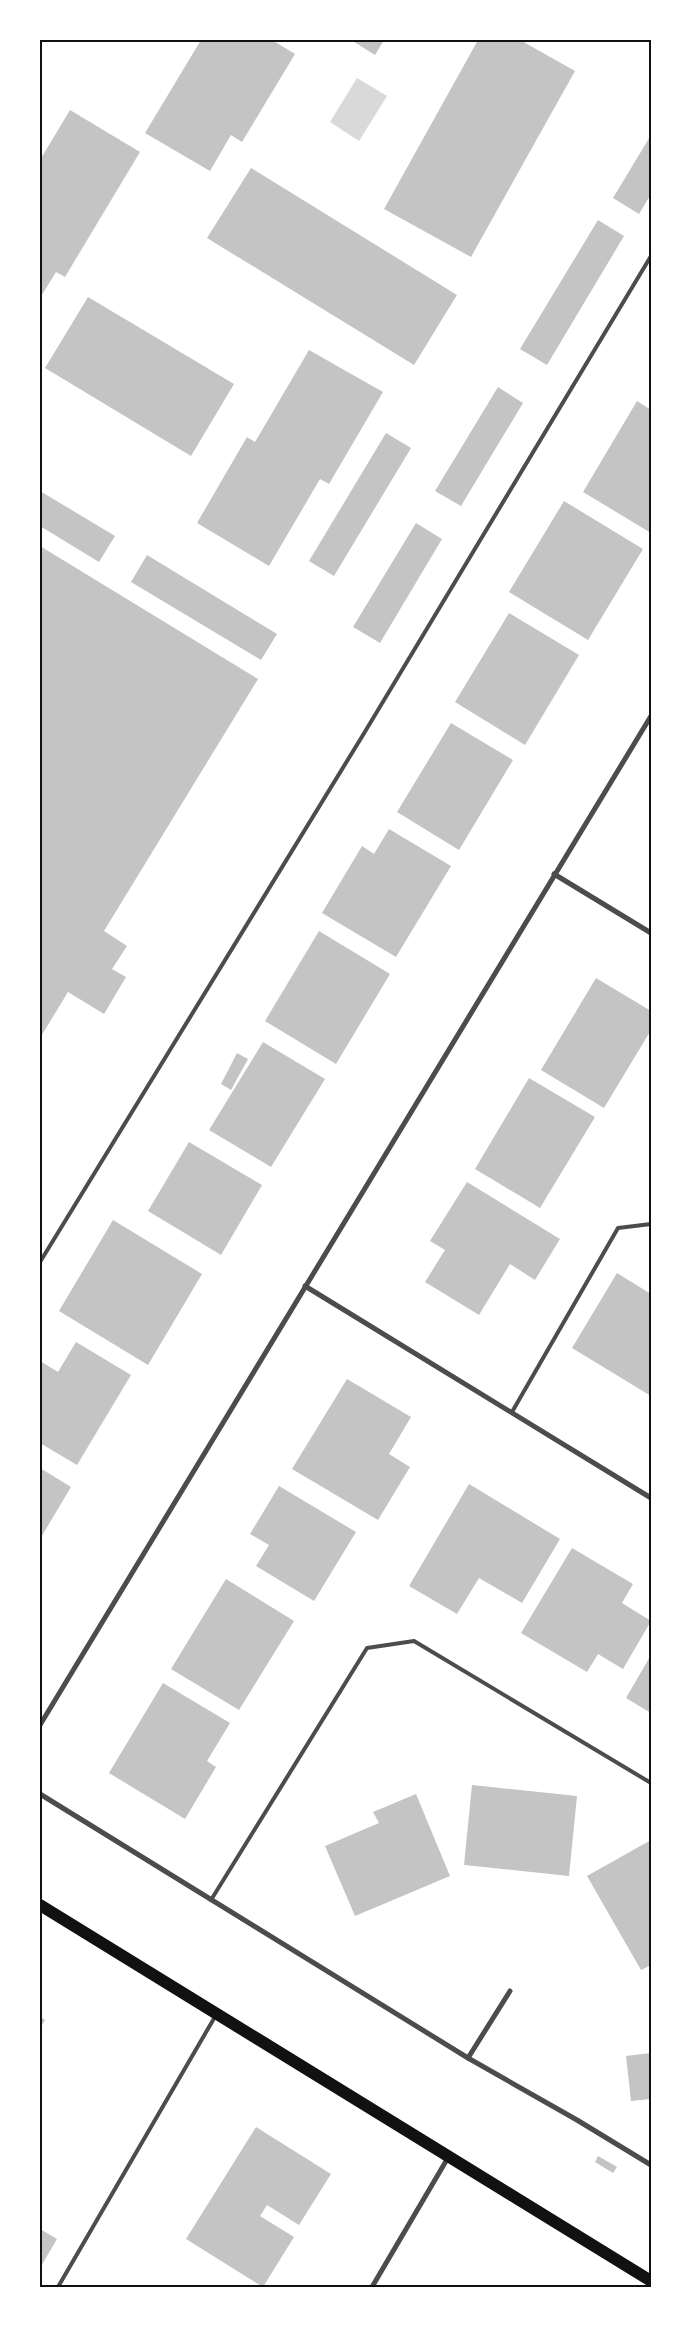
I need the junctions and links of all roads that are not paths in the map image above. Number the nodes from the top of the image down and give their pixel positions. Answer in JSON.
{"nodes":[{"id":1,"x":651,"y":256,"type":"edge"},
{"id":2,"x":651,"y":716,"type":"edge"},
{"id":3,"x":554,"y":874,"type":"junction"},
{"id":4,"x":651,"y":933,"type":"edge"},
{"id":5,"x":651,"y":1224,"type":"edge"},
{"id":6,"x":40,"y":1262,"type":"edge"},
{"id":7,"x":305,"y":1286,"type":"junction"},
{"id":8,"x":512,"y":1412,"type":"junction"},
{"id":9,"x":651,"y":1498,"type":"edge"},
{"id":10,"x":40,"y":1725,"type":"edge"},
{"id":11,"x":651,"y":1783,"type":"edge"},
{"id":12,"x":40,"y":1794,"type":"edge"},
{"id":13,"x":210,"y":1900,"type":"junction"},
{"id":14,"x":40,"y":1906,"type":"edge"},
{"id":15,"x":510,"y":1991,"type":"dead end"},
{"id":16,"x":216,"y":2015,"type":"junction"},
{"id":17,"x":468,"y":2058,"type":"junction"},
{"id":18,"x":448,"y":2156,"type":"junction"},
{"id":19,"x":651,"y":2165,"type":"edge"},
{"id":20,"x":651,"y":2281,"type":"edge"},
{"id":21,"x":58,"y":2287,"type":"edge"},
{"id":22,"x":372,"y":2287,"type":"edge"}],
"edges":[{"from":1,"to":6,"type":"lane"},
{"from":2,"to":3,"type":"street"},
{"from":3,"to":4,"type":"street"},
{"from":3,"to":7,"type":"street"},
{"from":5,"to":8,"type":"lane"},
{"from":7,"to":8,"type":"street"},
{"from":7,"to":10,"type":"street"},
{"from":8,"to":9,"type":"street"},
{"from":11,"to":13,"type":"lane"},
{"from":12,"to":13,"type":"street"},
{"from":13,"to":17,"type":"street"},
{"from":14,"to":16,"type":"main road"},
{"from":15,"to":17,"type":"street"},
{"from":16,"to":18,"type":"main road"},
{"from":16,"to":21,"type":"lane"},
{"from":17,"to":19,"type":"street"},
{"from":18,"to":20,"type":"main road"},
{"from":18,"to":22,"type":"street"}]}
